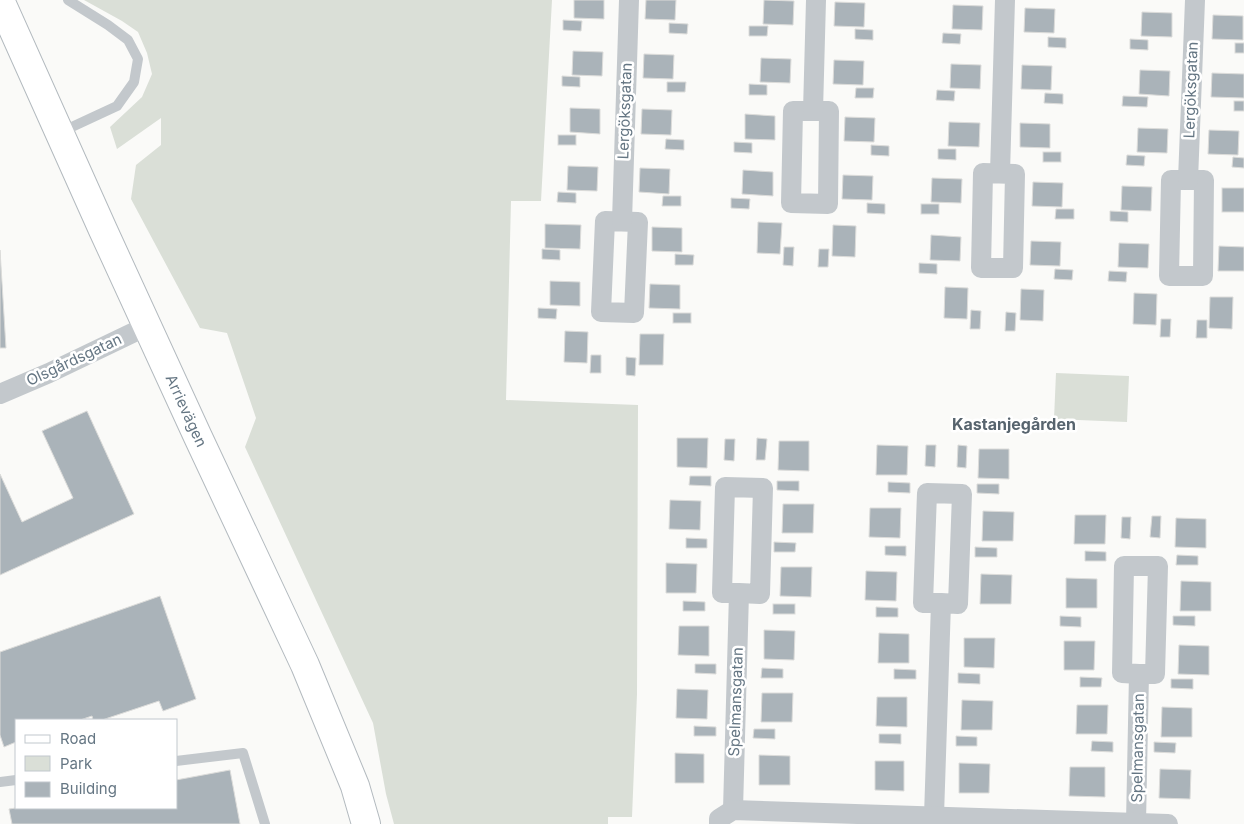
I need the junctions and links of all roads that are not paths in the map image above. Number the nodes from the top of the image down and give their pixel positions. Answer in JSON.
{"nodes":[{"id":1,"x":0,"y":0,"type":"edge"},
{"id":2,"x":68,"y":0,"type":"edge"},
{"id":3,"x":628,"y":0,"type":"edge"},
{"id":4,"x":816,"y":0,"type":"edge"},
{"id":5,"x":1005,"y":0,"type":"edge"},
{"id":6,"x":1195,"y":0,"type":"edge"},
{"id":7,"x":813,"y":111,"type":"junction"},
{"id":8,"x":60,"y":132,"type":"junction"},
{"id":9,"x":1000,"y":173,"type":"junction"},
{"id":10,"x":1188,"y":180,"type":"junction"},
{"id":11,"x":622,"y":221,"type":"dead end"},
{"id":12,"x":148,"y":326,"type":"junction"},
{"id":13,"x":0,"y":394,"type":"edge"},
{"id":14,"x":740,"y":593,"type":"junction"},
{"id":15,"x":941,"y":604,"type":"junction"},
{"id":16,"x":1139,"y":674,"type":"junction"},
{"id":17,"x":178,"y":761,"type":"edge"},
{"id":18,"x":15,"y":780,"type":"edge"},
{"id":19,"x":0,"y":782,"type":"edge"},
{"id":20,"x":733,"y":810,"type":"junction"},
{"id":21,"x":934,"y":816,"type":"junction"},
{"id":22,"x":892,"y":820,"type":"edge"},
{"id":23,"x":1081,"y":822,"type":"edge"},
{"id":24,"x":1136,"y":823,"type":"junction"},
{"id":25,"x":264,"y":824,"type":"edge"},
{"id":26,"x":366,"y":824,"type":"edge"},
{"id":27,"x":719,"y":824,"type":"edge"},
{"id":28,"x":1168,"y":824,"type":"edge"}],
"edges":[{"from":1,"to":8,"type":"main road","name":"Arrievägen"},
{"from":2,"to":8,"type":"lane"},
{"from":3,"to":11,"type":"street","name":"Lergöksgatan"},
{"from":4,"to":7,"type":"street"},
{"from":5,"to":9,"type":"street"},
{"from":6,"to":10,"type":"street","name":"Lergöksgatan"},
{"from":7,"to":7,"type":"street"},
{"from":8,"to":12,"type":"main road","name":"Arrievägen"},
{"from":9,"to":9,"type":"street"},
{"from":10,"to":10,"type":"street"},
{"from":12,"to":13,"type":"street","name":"Olsgårdsgatan"},
{"from":12,"to":26,"type":"main road","name":"Arrievägen"},
{"from":14,"to":14,"type":"street"},
{"from":14,"to":20,"type":"street","name":"Spelmansgatan"},
{"from":15,"to":15,"type":"street"},
{"from":15,"to":21,"type":"street"},
{"from":16,"to":16,"type":"street","name":"Spelmansgatan"},
{"from":16,"to":24,"type":"street","name":"Spelmansgatan"},
{"from":17,"to":25,"type":"lane"},
{"from":18,"to":19,"type":"lane"},
{"from":20,"to":22,"type":"street","name":"Spelmansgatan"},
{"from":20,"to":27,"type":"street"},
{"from":21,"to":22,"type":"street","name":"Spelmansgatan"},
{"from":21,"to":23,"type":"street","name":"Spelmansgatan"},
{"from":23,"to":24,"type":"street","name":"Spelmansgatan"},
{"from":24,"to":28,"type":"street","name":"Spelmansgatan"}]}
